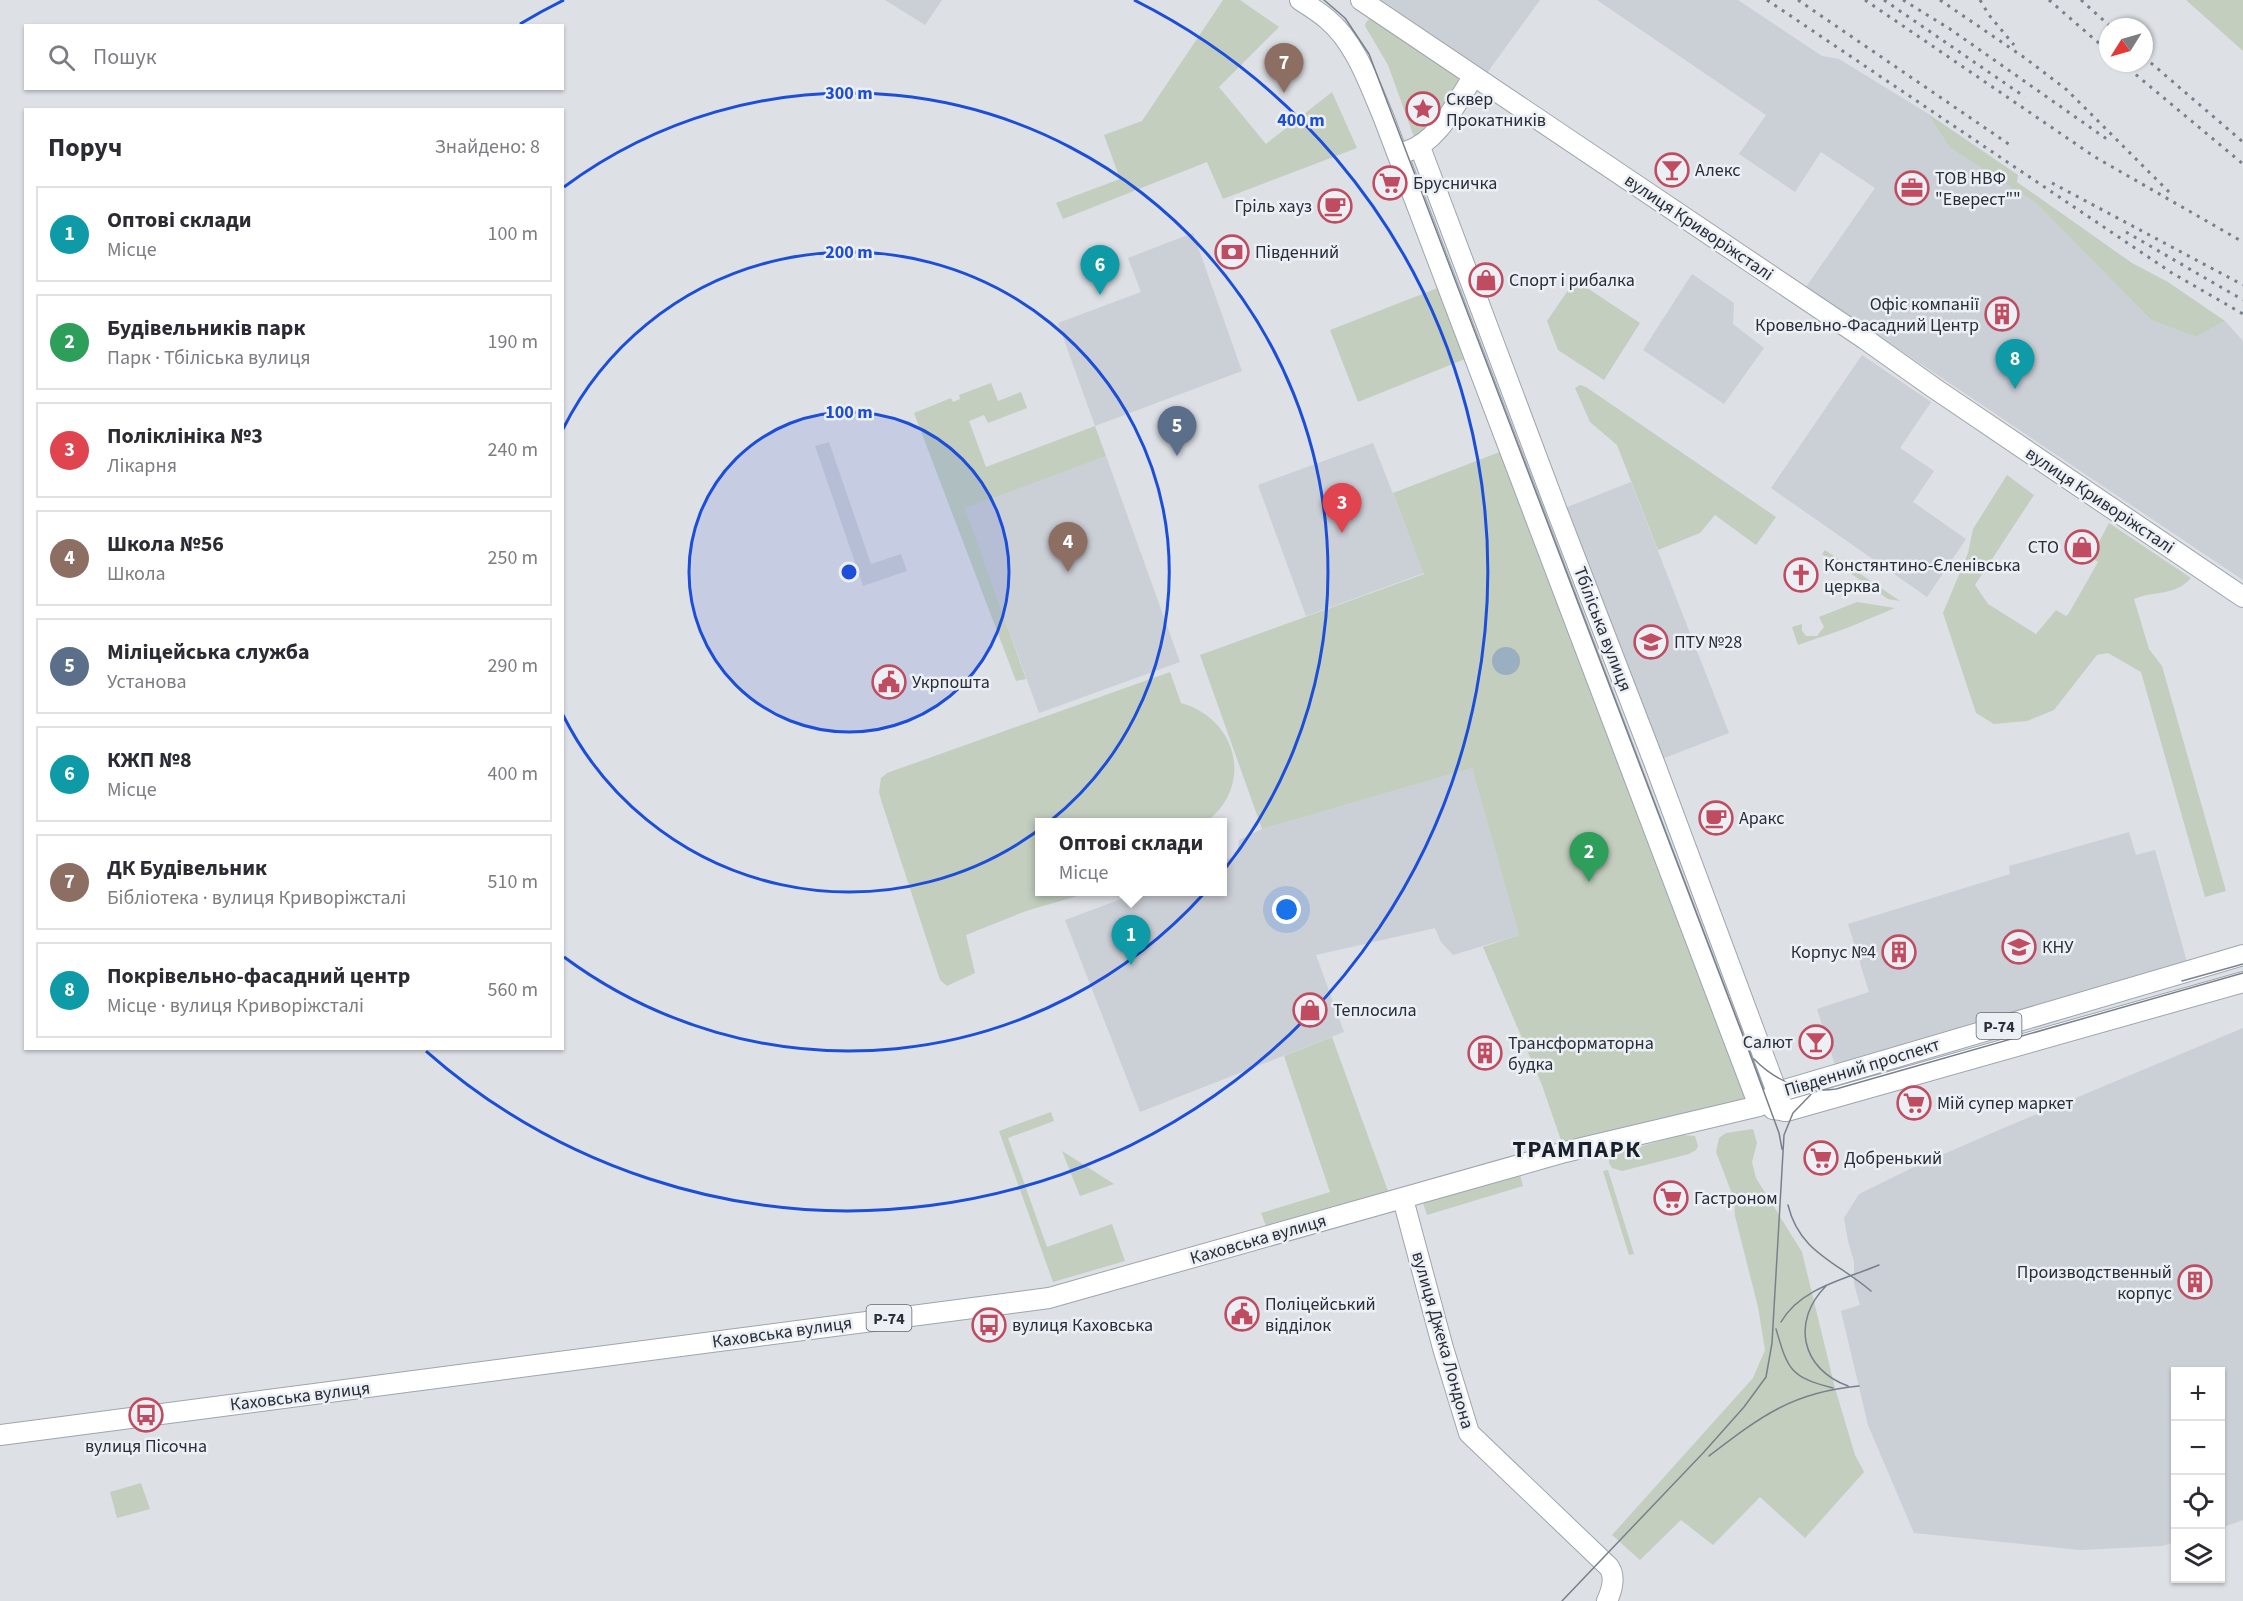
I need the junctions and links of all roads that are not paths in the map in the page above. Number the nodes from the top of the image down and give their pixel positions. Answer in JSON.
{"nodes":[{"id":1,"x":1300,"y":0,"type":"edge"},
{"id":2,"x":1361,"y":0,"type":"edge"},
{"id":3,"x":1474,"y":76,"type":"junction"},
{"id":4,"x":1420,"y":147,"type":"junction"},
{"id":5,"x":1397,"y":155,"type":"junction"},
{"id":6,"x":2243,"y":597,"type":"edge"},
{"id":7,"x":2243,"y":955,"type":"edge"},
{"id":8,"x":2243,"y":982,"type":"edge"},
{"id":9,"x":1778,"y":1092,"type":"junction"},
{"id":10,"x":1759,"y":1106,"type":"junction"},
{"id":11,"x":1784,"y":1112,"type":"junction"},
{"id":12,"x":1403,"y":1199,"type":"junction"},
{"id":13,"x":0,"y":1435,"type":"edge"},
{"id":14,"x":1607,"y":1601,"type":"edge"}],
"edges":[{"from":1,"to":5,"type":"main road"},
{"from":2,"to":3,"type":"main road","name":"вулиця Криворіжсталі"},
{"from":3,"to":4,"type":"main road"},
{"from":3,"to":6,"type":"main road","name":"вулиця Криворіжсталі"},
{"from":4,"to":5,"type":"main road"},
{"from":4,"to":9,"type":"main road","name":"Тбіліська вулиця"},
{"from":5,"to":10,"type":"main road","name":"Тбіліська вулиця"},
{"from":7,"to":9,"type":"main road","name":"Південний проспект","number":"Р-74"},
{"from":8,"to":11,"type":"main road","name":"Південний проспект","number":"Р-74"},
{"from":9,"to":10,"type":"main road","name":"Південний проспект","number":"Р-74"},
{"from":9,"to":11,"type":"main road","name":"Тбіліська вулиця"},
{"from":10,"to":11,"type":"main road","name":"Південний проспект","number":"Р-74"},
{"from":10,"to":12,"type":"main road","name":"Каховська вулиця","number":"Р-74"},
{"from":12,"to":13,"type":"main road","name":"Каховська вулиця","number":"Р-74"},
{"from":12,"to":14,"type":"main road","name":"вулиця Джека Лондона"}]}
